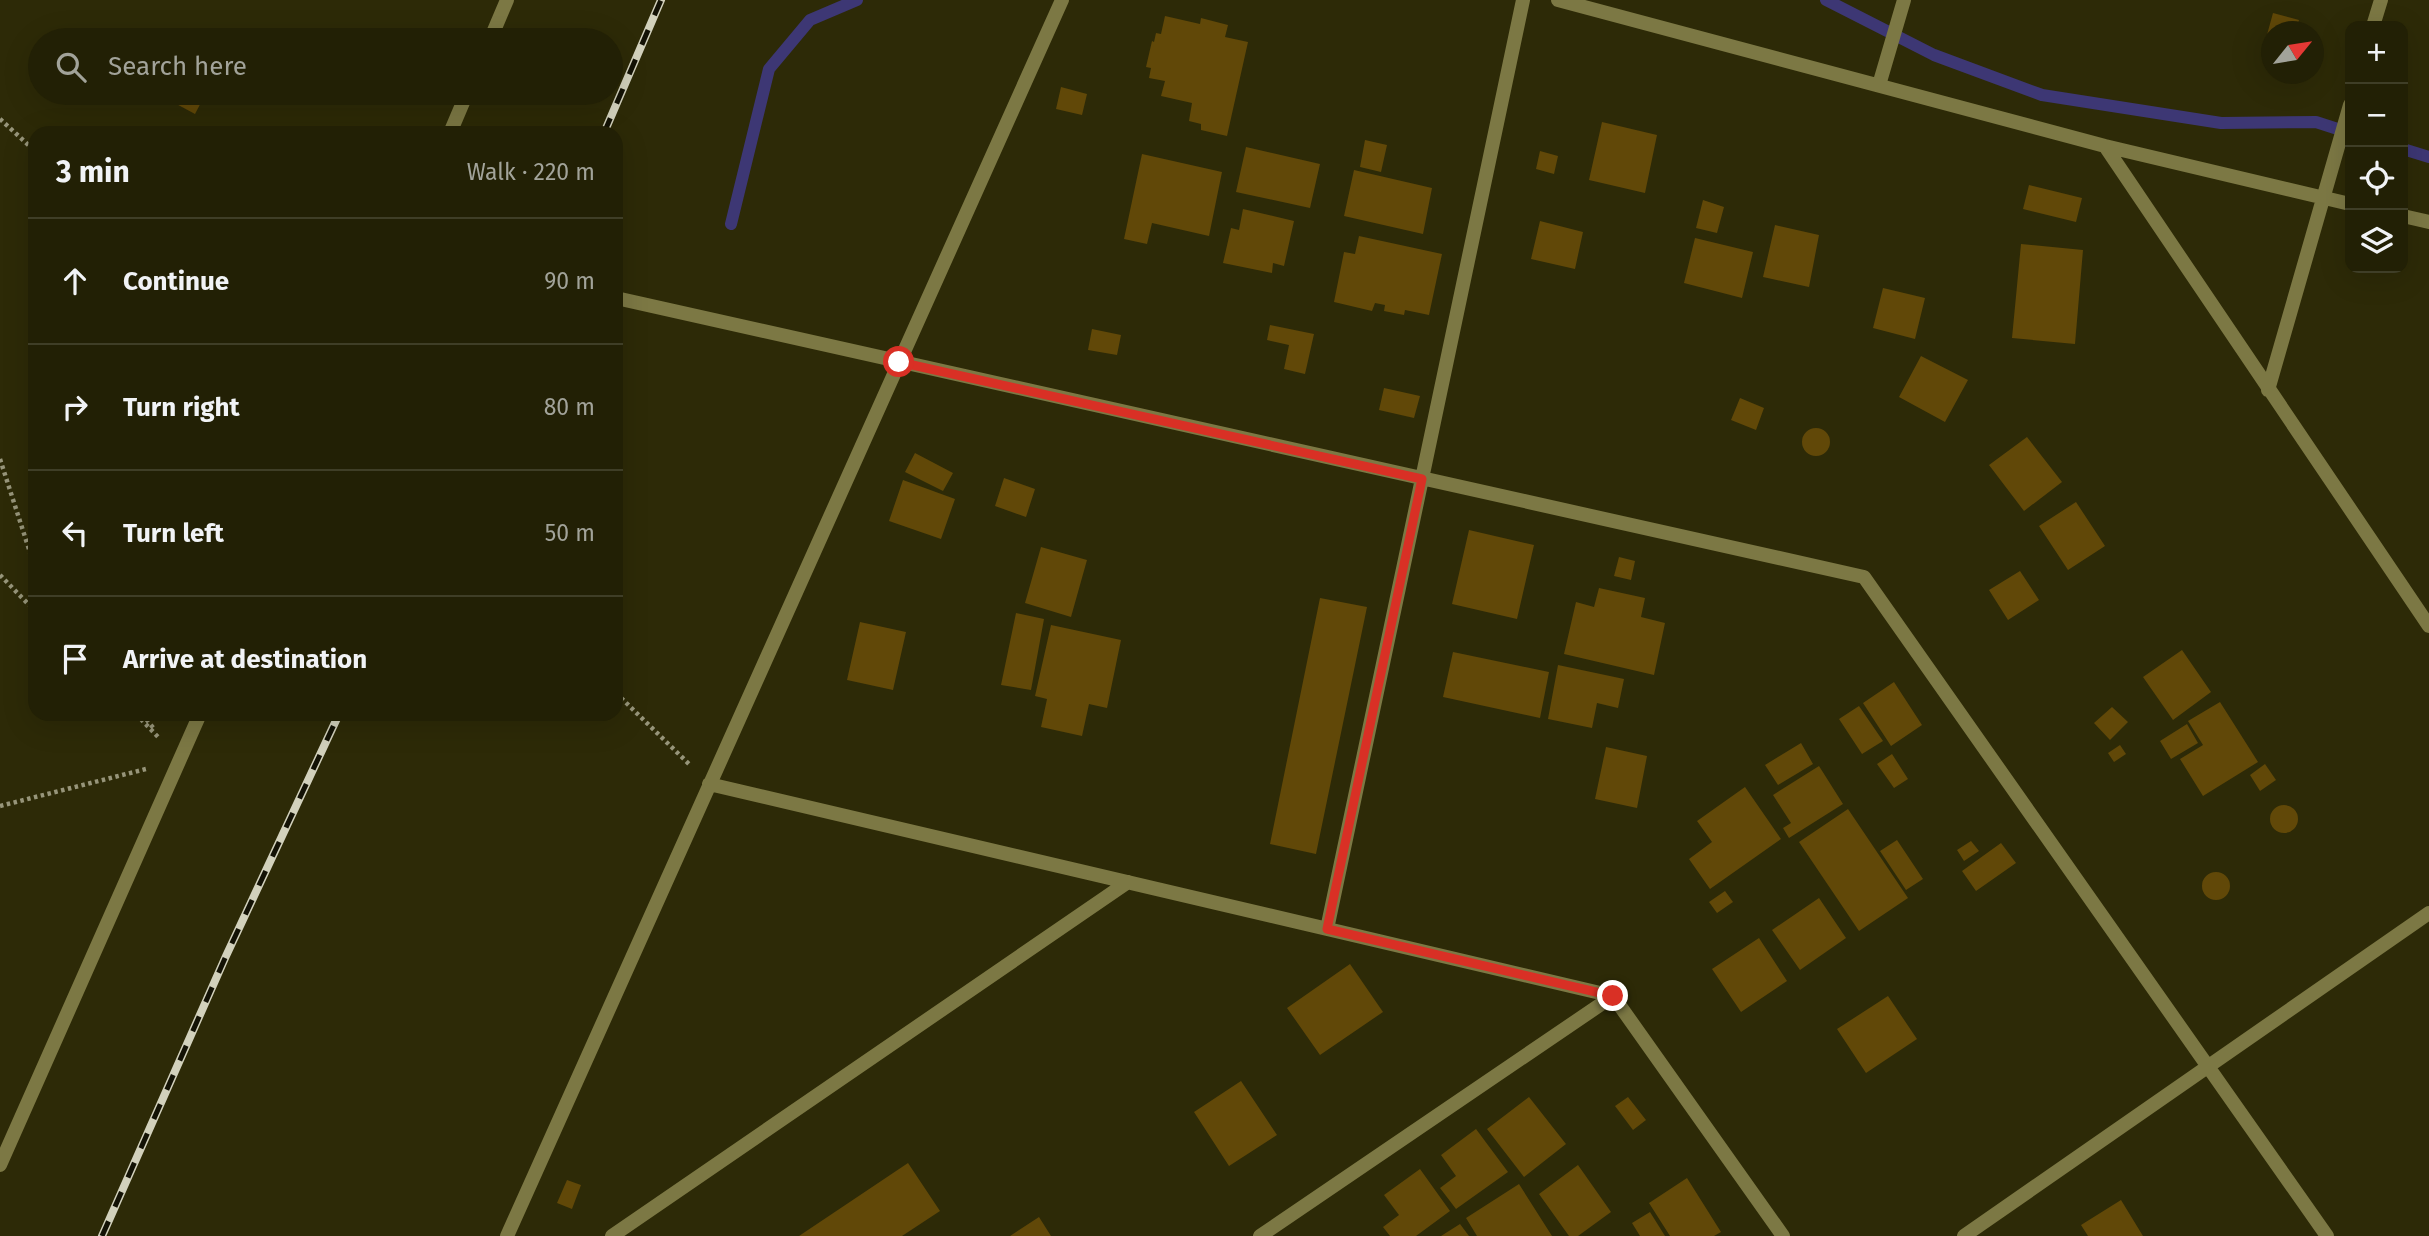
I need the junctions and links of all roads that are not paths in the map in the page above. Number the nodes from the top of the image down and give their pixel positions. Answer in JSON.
{"nodes":[{"id":1,"x":507,"y":0,"type":"edge"},
{"id":2,"x":1062,"y":0,"type":"edge"},
{"id":3,"x":1523,"y":0,"type":"edge"},
{"id":4,"x":1558,"y":0,"type":"edge"},
{"id":5,"x":1904,"y":0,"type":"edge"},
{"id":6,"x":2381,"y":0,"type":"edge"},
{"id":7,"x":2375,"y":21,"type":"edge"},
{"id":8,"x":495,"y":28,"type":"edge"},
{"id":9,"x":1880,"y":85,"type":"junction"},
{"id":10,"x":462,"y":105,"type":"edge"},
{"id":11,"x":2345,"y":122,"type":"edge"},
{"id":12,"x":453,"y":126,"type":"edge"},
{"id":13,"x":2105,"y":146,"type":"junction"},
{"id":14,"x":2323,"y":197,"type":"junction"},
{"id":15,"x":2345,"y":203,"type":"edge"},
{"id":16,"x":2408,"y":217,"type":"edge"},
{"id":17,"x":2429,"y":222,"type":"edge"},
{"id":18,"x":623,"y":300,"type":"edge"},
{"id":19,"x":899,"y":362,"type":"junction"},
{"id":20,"x":2268,"y":390,"type":"junction"},
{"id":21,"x":1422,"y":479,"type":"junction"},
{"id":22,"x":2429,"y":626,"type":"edge"},
{"id":23,"x":197,"y":721,"type":"edge"},
{"id":24,"x":709,"y":784,"type":"junction"},
{"id":25,"x":1128,"y":882,"type":"junction"},
{"id":26,"x":2429,"y":914,"type":"edge"},
{"id":27,"x":1327,"y":929,"type":"junction"},
{"id":28,"x":1613,"y":996,"type":"junction"},
{"id":29,"x":2208,"y":1067,"type":"junction"},
{"id":30,"x":0,"y":1165,"type":"edge"},
{"id":31,"x":507,"y":1236,"type":"edge"},
{"id":32,"x":612,"y":1236,"type":"edge"},
{"id":33,"x":1260,"y":1236,"type":"edge"},
{"id":34,"x":1783,"y":1236,"type":"edge"},
{"id":35,"x":1964,"y":1236,"type":"edge"},
{"id":36,"x":2327,"y":1236,"type":"edge"}],
"edges":[{"from":1,"to":8,"type":"street"},
{"from":2,"to":19,"type":"street"},
{"from":3,"to":21,"type":"street"},
{"from":4,"to":9,"type":"street"},
{"from":5,"to":9,"type":"street"},
{"from":6,"to":7,"type":"street"},
{"from":9,"to":13,"type":"street"},
{"from":10,"to":12,"type":"street"},
{"from":11,"to":14,"type":"street"},
{"from":13,"to":14,"type":"street"},
{"from":13,"to":20,"type":"street"},
{"from":14,"to":15,"type":"street"},
{"from":14,"to":20,"type":"street"},
{"from":16,"to":17,"type":"street"},
{"from":18,"to":19,"type":"street"},
{"from":19,"to":21,"type":"street"},
{"from":19,"to":24,"type":"street"},
{"from":20,"to":22,"type":"street"},
{"from":21,"to":27,"type":"street"},
{"from":21,"to":29,"type":"street"},
{"from":23,"to":30,"type":"street"},
{"from":24,"to":25,"type":"street"},
{"from":24,"to":31,"type":"street"},
{"from":25,"to":27,"type":"street"},
{"from":25,"to":32,"type":"street"},
{"from":26,"to":29,"type":"street"},
{"from":27,"to":28,"type":"street"},
{"from":28,"to":33,"type":"street"},
{"from":28,"to":34,"type":"street"},
{"from":29,"to":35,"type":"street"},
{"from":29,"to":36,"type":"street"}]}
